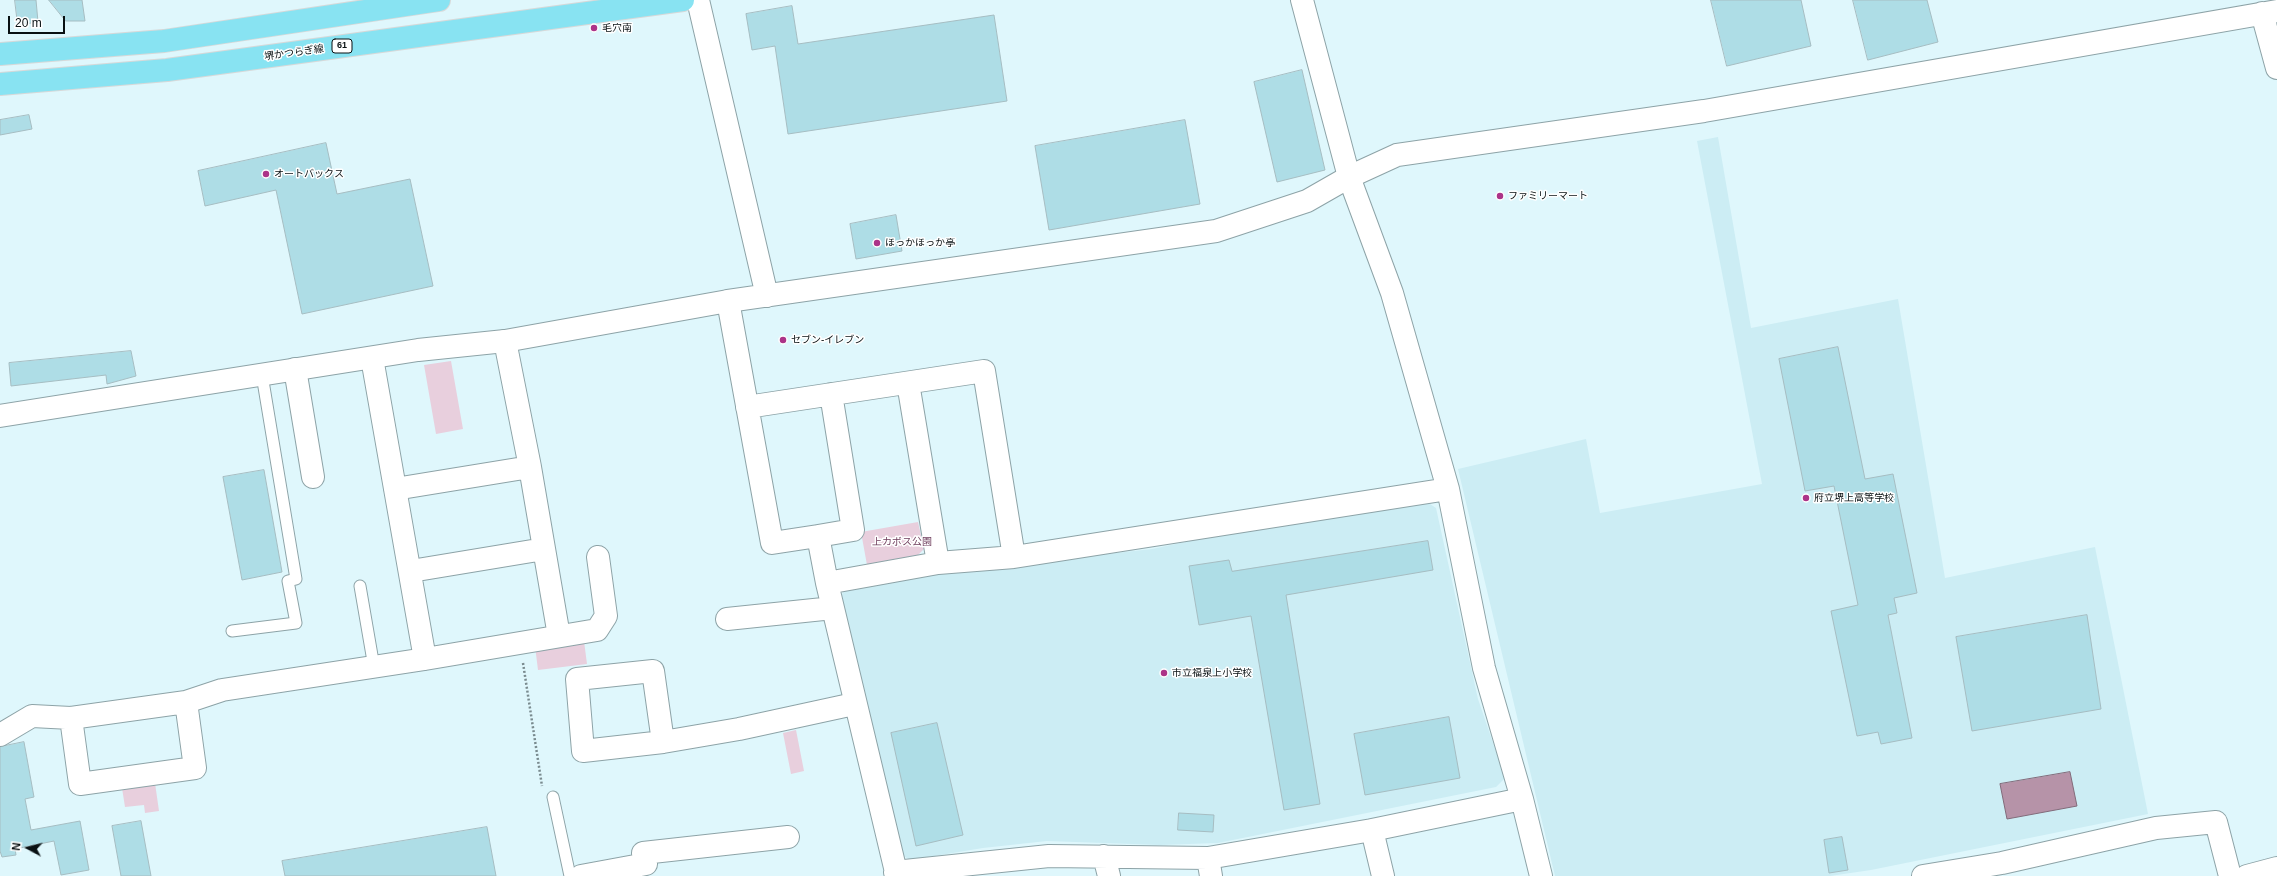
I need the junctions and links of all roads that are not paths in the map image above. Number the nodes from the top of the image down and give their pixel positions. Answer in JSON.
{"nodes":[{"id":1,"x":439,"y":0,"type":"edge"},
{"id":2,"x":683,"y":0,"type":"edge"},
{"id":3,"x":698,"y":0,"type":"edge"},
{"id":4,"x":1302,"y":0,"type":"edge"},
{"id":5,"x":2270,"y":12,"type":"edge"},
{"id":6,"x":0,"y":54,"type":"edge"},
{"id":7,"x":2277,"y":68,"type":"edge"},
{"id":8,"x":0,"y":84,"type":"edge"},
{"id":9,"x":1349,"y":177,"type":"junction"},
{"id":10,"x":767,"y":296,"type":"junction"},
{"id":11,"x":728,"y":301,"type":"junction"},
{"id":12,"x":505,"y":341,"type":"junction"},
{"id":13,"x":372,"y":358,"type":"junction"},
{"id":14,"x":295,"y":369,"type":"junction"},
{"id":15,"x":262,"y":375,"type":"junction"},
{"id":16,"x":908,"y":383,"type":"junction"},
{"id":17,"x":831,"y":394,"type":"junction"},
{"id":18,"x":747,"y":407,"type":"junction"},
{"id":19,"x":0,"y":416,"type":"edge"},
{"id":20,"x":530,"y":467,"type":"junction"},
{"id":21,"x":314,"y":477,"type":"dead end"},
{"id":22,"x":395,"y":489,"type":"junction"},
{"id":23,"x":1448,"y":489,"type":"junction"},
{"id":24,"x":818,"y":536,"type":"junction"},
{"id":25,"x":544,"y":549,"type":"junction"},
{"id":26,"x":598,"y":557,"type":"dead end"},
{"id":27,"x":1014,"y":557,"type":"junction"},
{"id":28,"x":938,"y":563,"type":"junction"},
{"id":29,"x":411,"y":571,"type":"junction"},
{"id":30,"x":827,"y":583,"type":"junction"},
{"id":31,"x":360,"y":586,"type":"dead end"},
{"id":32,"x":833,"y":608,"type":"junction"},
{"id":33,"x":727,"y":619,"type":"dead end"},
{"id":34,"x":232,"y":631,"type":"dead end"},
{"id":35,"x":559,"y":636,"type":"junction"},
{"id":36,"x":426,"y":660,"type":"junction"},
{"id":37,"x":374,"y":667,"type":"junction"},
{"id":38,"x":186,"y":702,"type":"junction"},
{"id":39,"x":854,"y":704,"type":"junction"},
{"id":40,"x":71,"y":718,"type":"junction"},
{"id":41,"x":0,"y":735,"type":"edge"},
{"id":42,"x":663,"y":742,"type":"junction"},
{"id":43,"x":554,"y":797,"type":"road end"},
{"id":44,"x":1522,"y":799,"type":"junction"},
{"id":45,"x":1372,"y":830,"type":"junction"},
{"id":46,"x":788,"y":837,"type":"dead end"},
{"id":47,"x":1107,"y":866,"type":"edge"},
{"id":48,"x":1210,"y":867,"type":"edge"},
{"id":49,"x":2277,"y":868,"type":"edge"},
{"id":50,"x":647,"y":870,"type":"edge"},
{"id":51,"x":896,"y":874,"type":"edge"},
{"id":52,"x":570,"y":876,"type":"edge"},
{"id":53,"x":581,"y":876,"type":"edge"},
{"id":54,"x":1383,"y":876,"type":"edge"},
{"id":55,"x":1541,"y":876,"type":"edge"},
{"id":56,"x":1923,"y":876,"type":"edge"},
{"id":57,"x":2230,"y":876,"type":"edge"},
{"id":58,"x":2247,"y":876,"type":"edge"}],
"edges":[{"from":1,"to":6,"type":"main road"},
{"from":2,"to":8,"type":"main road","name":"堺かつらぎ線","number":"61"},
{"from":3,"to":10,"type":"street"},
{"from":4,"to":9,"type":"street"},
{"from":5,"to":7,"type":"street"},
{"from":5,"to":9,"type":"street"},
{"from":9,"to":10,"type":"street"},
{"from":9,"to":23,"type":"street"},
{"from":10,"to":11,"type":"street"},
{"from":11,"to":12,"type":"street"},
{"from":11,"to":18,"type":"street"},
{"from":12,"to":13,"type":"street"},
{"from":12,"to":20,"type":"street"},
{"from":13,"to":14,"type":"street"},
{"from":13,"to":22,"type":"street"},
{"from":14,"to":15,"type":"street"},
{"from":14,"to":21,"type":"street"},
{"from":15,"to":19,"type":"street"},
{"from":15,"to":34,"type":"lane"},
{"from":16,"to":17,"type":"street"},
{"from":16,"to":27,"type":"street"},
{"from":16,"to":28,"type":"street"},
{"from":17,"to":18,"type":"street"},
{"from":17,"to":24,"type":"street"},
{"from":18,"to":24,"type":"street"},
{"from":20,"to":22,"type":"street"},
{"from":20,"to":25,"type":"street"},
{"from":22,"to":29,"type":"street"},
{"from":23,"to":27,"type":"street"},
{"from":23,"to":44,"type":"street"},
{"from":24,"to":30,"type":"street"},
{"from":25,"to":29,"type":"street"},
{"from":25,"to":35,"type":"street"},
{"from":26,"to":35,"type":"street"},
{"from":27,"to":28,"type":"street"},
{"from":28,"to":30,"type":"street"},
{"from":29,"to":36,"type":"street"},
{"from":30,"to":32,"type":"street"},
{"from":31,"to":37,"type":"lane"},
{"from":32,"to":33,"type":"street"},
{"from":32,"to":39,"type":"street"},
{"from":35,"to":36,"type":"street"},
{"from":36,"to":37,"type":"street"},
{"from":37,"to":38,"type":"street"},
{"from":38,"to":40,"type":"street"},
{"from":38,"to":40,"type":"street"},
{"from":39,"to":42,"type":"street"},
{"from":39,"to":51,"type":"street"},
{"from":40,"to":41,"type":"street"},
{"from":42,"to":42,"type":"street"},
{"from":43,"to":52,"type":"lane"},
{"from":44,"to":45,"type":"street"},
{"from":44,"to":55,"type":"street"},
{"from":45,"to":48,"type":"street"},
{"from":45,"to":54,"type":"street"},
{"from":46,"to":50,"type":"street"},
{"from":47,"to":48,"type":"street"},
{"from":47,"to":51,"type":"street"},
{"from":49,"to":58,"type":"street"},
{"from":50,"to":53,"type":"street"},
{"from":56,"to":57,"type":"street"}]}
